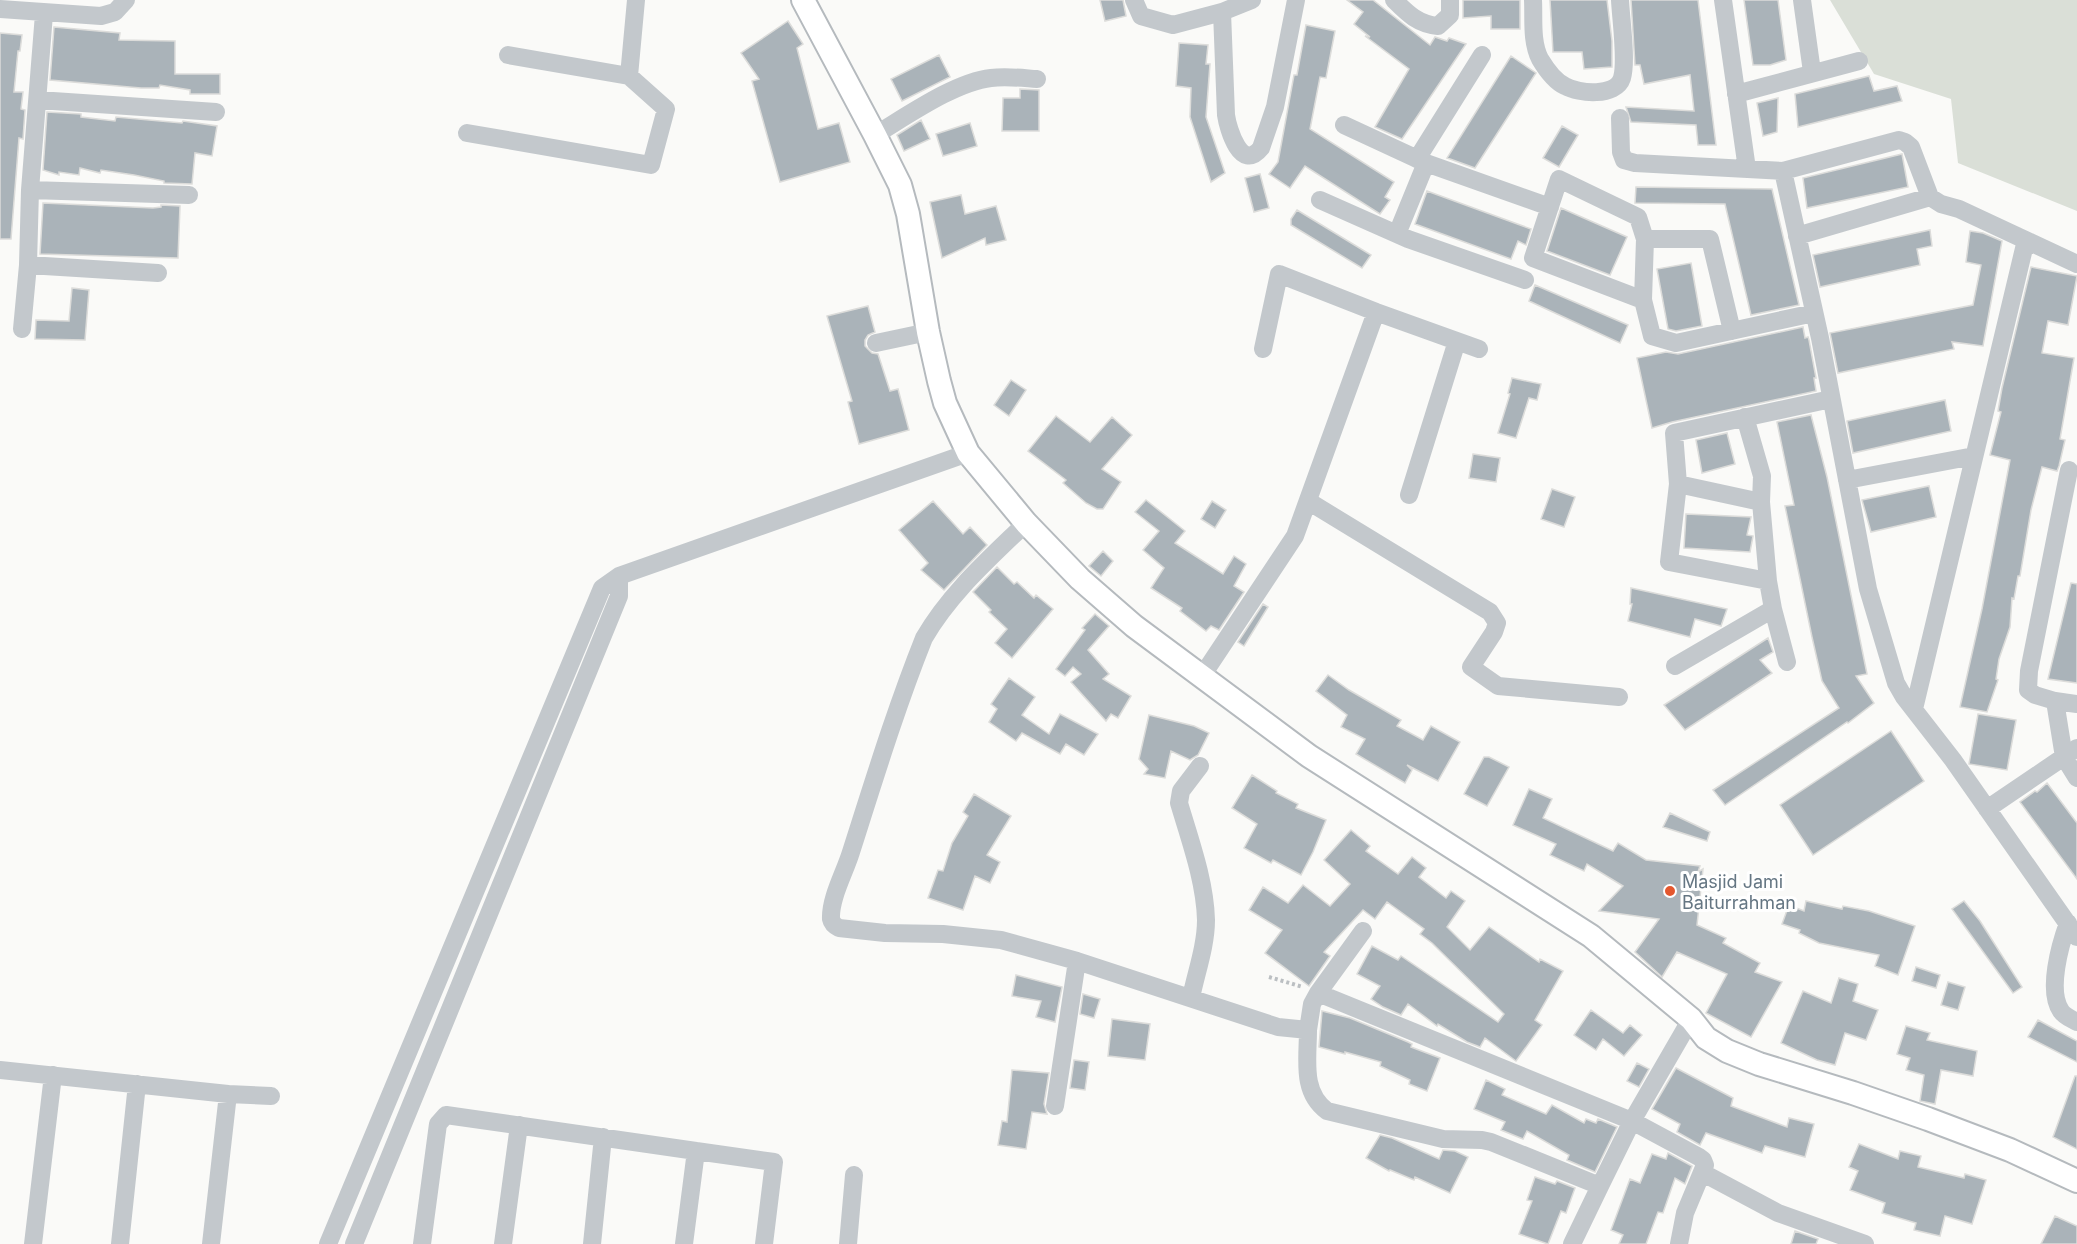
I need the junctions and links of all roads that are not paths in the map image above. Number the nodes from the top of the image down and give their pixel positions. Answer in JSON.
{"nodes":[{"id":1,"x":126,"y":0,"type":"edge"},
{"id":2,"x":636,"y":0,"type":"edge"},
{"id":3,"x":803,"y":0,"type":"edge"},
{"id":4,"x":1134,"y":0,"type":"edge"},
{"id":5,"x":1252,"y":0,"type":"edge"},
{"id":6,"x":1296,"y":0,"type":"edge"},
{"id":7,"x":1394,"y":0,"type":"edge"},
{"id":8,"x":1450,"y":0,"type":"edge"},
{"id":9,"x":1533,"y":0,"type":"edge"},
{"id":10,"x":1620,"y":0,"type":"edge"},
{"id":11,"x":1723,"y":0,"type":"edge"},
{"id":12,"x":1802,"y":0,"type":"edge"},
{"id":13,"x":0,"y":9,"type":"edge"},
{"id":14,"x":1222,"y":12,"type":"junction"},
{"id":15,"x":44,"y":14,"type":"junction"},
{"id":16,"x":508,"y":55,"type":"dead end"},
{"id":17,"x":1482,"y":55,"type":"dead end"},
{"id":18,"x":1859,"y":61,"type":"dead end"},
{"id":19,"x":1812,"y":72,"type":"junction"},
{"id":20,"x":629,"y":76,"type":"junction"},
{"id":21,"x":1037,"y":79,"type":"dead end"},
{"id":22,"x":1736,"y":94,"type":"junction"},
{"id":23,"x":38,"y":100,"type":"junction"},
{"id":24,"x":216,"y":112,"type":"dead end"},
{"id":25,"x":1620,"y":118,"type":"dead end"},
{"id":26,"x":1344,"y":125,"type":"dead end"},
{"id":27,"x":467,"y":133,"type":"dead end"},
{"id":28,"x":876,"y":135,"type":"junction"},
{"id":29,"x":1422,"y":161,"type":"junction"},
{"id":30,"x":1747,"y":169,"type":"junction"},
{"id":31,"x":1783,"y":171,"type":"junction"},
{"id":32,"x":30,"y":190,"type":"junction"},
{"id":33,"x":189,"y":195,"type":"dead end"},
{"id":34,"x":1930,"y":197,"type":"junction"},
{"id":35,"x":1320,"y":200,"type":"dead end"},
{"id":36,"x":1550,"y":207,"type":"junction"},
{"id":37,"x":1397,"y":234,"type":"junction"},
{"id":38,"x":1797,"y":236,"type":"junction"},
{"id":39,"x":1645,"y":239,"type":"junction"},
{"id":40,"x":2026,"y":240,"type":"junction"},
{"id":41,"x":1533,"y":258,"type":"junction"},
{"id":42,"x":2077,"y":264,"type":"edge"},
{"id":43,"x":28,"y":266,"type":"junction"},
{"id":44,"x":158,"y":273,"type":"dead end"},
{"id":45,"x":1643,"y":300,"type":"junction"},
{"id":46,"x":1376,"y":312,"type":"junction"},
{"id":47,"x":1814,"y":314,"type":"junction"},
{"id":48,"x":22,"y":329,"type":"dead end"},
{"id":49,"x":1732,"y":331,"type":"junction"},
{"id":50,"x":928,"y":332,"type":"junction"},
{"id":51,"x":1457,"y":341,"type":"junction"},
{"id":52,"x":876,"y":343,"type":"dead end"},
{"id":53,"x":1263,"y":349,"type":"dead end"},
{"id":54,"x":1479,"y":349,"type":"dead end"},
{"id":55,"x":1831,"y":399,"type":"junction"},
{"id":56,"x":1745,"y":417,"type":"junction"},
{"id":57,"x":968,"y":453,"type":"junction"},
{"id":58,"x":1974,"y":456,"type":"junction"},
{"id":59,"x":2069,"y":470,"type":"dead end"},
{"id":60,"x":1847,"y":480,"type":"junction"},
{"id":61,"x":1678,"y":484,"type":"junction"},
{"id":62,"x":1409,"y":495,"type":"dead end"},
{"id":63,"x":1308,"y":501,"type":"junction"},
{"id":64,"x":1761,"y":502,"type":"junction"},
{"id":65,"x":1026,"y":523,"type":"junction"},
{"id":66,"x":619,"y":576,"type":"junction"},
{"id":67,"x":1768,"y":581,"type":"junction"},
{"id":68,"x":1773,"y":609,"type":"junction"},
{"id":69,"x":1787,"y":662,"type":"dead end"},
{"id":70,"x":1675,"y":666,"type":"dead end"},
{"id":71,"x":1202,"y":676,"type":"junction"},
{"id":72,"x":1619,"y":697,"type":"dead end"},
{"id":73,"x":2055,"y":701,"type":"junction"},
{"id":74,"x":2077,"y":705,"type":"edge"},
{"id":75,"x":1914,"y":709,"type":"junction"},
{"id":76,"x":2070,"y":753,"type":"edge"},
{"id":77,"x":1200,"y":766,"type":"dead end"},
{"id":78,"x":2077,"y":778,"type":"edge"},
{"id":79,"x":1988,"y":808,"type":"junction"},
{"id":80,"x":2072,"y":930,"type":"edge"},
{"id":81,"x":1363,"y":931,"type":"dead end"},
{"id":82,"x":1077,"y":961,"type":"junction"},
{"id":83,"x":1318,"y":993,"type":"junction"},
{"id":84,"x":1191,"y":998,"type":"junction"},
{"id":85,"x":1691,"y":1019,"type":"junction"},
{"id":86,"x":2077,"y":1022,"type":"edge"},
{"id":87,"x":1308,"y":1030,"type":"junction"},
{"id":88,"x":0,"y":1070,"type":"edge"},
{"id":89,"x":53,"y":1075,"type":"junction"},
{"id":90,"x":137,"y":1084,"type":"junction"},
{"id":91,"x":228,"y":1094,"type":"junction"},
{"id":92,"x":271,"y":1096,"type":"dead end"},
{"id":93,"x":1055,"y":1106,"type":"dead end"},
{"id":94,"x":1632,"y":1121,"type":"junction"},
{"id":95,"x":519,"y":1125,"type":"junction"},
{"id":96,"x":603,"y":1137,"type":"junction"},
{"id":97,"x":696,"y":1151,"type":"junction"},
{"id":98,"x":1703,"y":1173,"type":"junction"},
{"id":99,"x":854,"y":1175,"type":"dead end"},
{"id":100,"x":2077,"y":1182,"type":"edge"},
{"id":101,"x":1600,"y":1186,"type":"junction"},
{"id":102,"x":1579,"y":1242,"type":"edge"},
{"id":103,"x":33,"y":1244,"type":"edge"},
{"id":104,"x":120,"y":1244,"type":"edge"},
{"id":105,"x":211,"y":1244,"type":"edge"},
{"id":106,"x":328,"y":1244,"type":"edge"},
{"id":107,"x":354,"y":1244,"type":"edge"},
{"id":108,"x":422,"y":1244,"type":"edge"},
{"id":109,"x":503,"y":1244,"type":"edge"},
{"id":110,"x":592,"y":1244,"type":"edge"},
{"id":111,"x":684,"y":1244,"type":"edge"},
{"id":112,"x":764,"y":1244,"type":"edge"},
{"id":113,"x":848,"y":1244,"type":"edge"},
{"id":114,"x":1679,"y":1244,"type":"edge"},
{"id":115,"x":1865,"y":1244,"type":"edge"}],
"edges":[{"from":1,"to":15,"type":"street"},
{"from":2,"to":20,"type":"street"},
{"from":3,"to":28,"type":"main road"},
{"from":4,"to":14,"type":"street"},
{"from":5,"to":14,"type":"street"},
{"from":6,"to":14,"type":"street"},
{"from":7,"to":8,"type":"street"},
{"from":9,"to":10,"type":"street"},
{"from":11,"to":22,"type":"street"},
{"from":12,"to":19,"type":"street"},
{"from":13,"to":15,"type":"street"},
{"from":15,"to":23,"type":"street"},
{"from":16,"to":20,"type":"street"},
{"from":17,"to":29,"type":"street"},
{"from":18,"to":19,"type":"street"},
{"from":19,"to":22,"type":"street"},
{"from":20,"to":27,"type":"street"},
{"from":21,"to":28,"type":"street"},
{"from":22,"to":30,"type":"street"},
{"from":23,"to":24,"type":"street"},
{"from":23,"to":32,"type":"street"},
{"from":25,"to":30,"type":"street"},
{"from":26,"to":29,"type":"street"},
{"from":28,"to":50,"type":"main road"},
{"from":29,"to":36,"type":"street"},
{"from":29,"to":37,"type":"street"},
{"from":30,"to":31,"type":"street"},
{"from":31,"to":34,"type":"street"},
{"from":31,"to":38,"type":"street"},
{"from":32,"to":33,"type":"street"},
{"from":32,"to":43,"type":"street"},
{"from":34,"to":38,"type":"street"},
{"from":34,"to":40,"type":"street"},
{"from":35,"to":37,"type":"street"},
{"from":36,"to":39,"type":"street"},
{"from":36,"to":41,"type":"street"},
{"from":37,"to":41,"type":"street"},
{"from":38,"to":47,"type":"street"},
{"from":39,"to":45,"type":"street"},
{"from":39,"to":49,"type":"street"},
{"from":40,"to":42,"type":"street"},
{"from":40,"to":58,"type":"street"},
{"from":41,"to":45,"type":"street"},
{"from":43,"to":44,"type":"street"},
{"from":43,"to":48,"type":"street"},
{"from":45,"to":49,"type":"street"},
{"from":46,"to":51,"type":"street"},
{"from":46,"to":53,"type":"street"},
{"from":46,"to":63,"type":"street"},
{"from":47,"to":49,"type":"street"},
{"from":47,"to":55,"type":"street"},
{"from":50,"to":52,"type":"street"},
{"from":50,"to":57,"type":"main road"},
{"from":51,"to":54,"type":"street"},
{"from":51,"to":62,"type":"street"},
{"from":55,"to":56,"type":"street"},
{"from":55,"to":60,"type":"street"},
{"from":56,"to":61,"type":"street"},
{"from":56,"to":64,"type":"street"},
{"from":57,"to":65,"type":"main road"},
{"from":57,"to":66,"type":"street"},
{"from":58,"to":60,"type":"street"},
{"from":58,"to":75,"type":"street"},
{"from":59,"to":73,"type":"street"},
{"from":60,"to":75,"type":"street"},
{"from":61,"to":64,"type":"street"},
{"from":61,"to":67,"type":"street"},
{"from":63,"to":71,"type":"street"},
{"from":63,"to":72,"type":"street"},
{"from":64,"to":67,"type":"street"},
{"from":65,"to":71,"type":"main road"},
{"from":65,"to":82,"type":"street"},
{"from":66,"to":106,"type":"street"},
{"from":66,"to":107,"type":"street"},
{"from":67,"to":68,"type":"street"},
{"from":68,"to":69,"type":"street"},
{"from":68,"to":70,"type":"street"},
{"from":71,"to":85,"type":"main road"},
{"from":73,"to":74,"type":"street"},
{"from":73,"to":76,"type":"street"},
{"from":75,"to":79,"type":"street"},
{"from":76,"to":78,"type":"street"},
{"from":76,"to":79,"type":"street"},
{"from":77,"to":84,"type":"street"},
{"from":79,"to":80,"type":"street"},
{"from":80,"to":86,"type":"street"},
{"from":81,"to":83,"type":"street"},
{"from":82,"to":84,"type":"street"},
{"from":82,"to":93,"type":"street"},
{"from":83,"to":87,"type":"street"},
{"from":83,"to":94,"type":"street"},
{"from":84,"to":87,"type":"street"},
{"from":85,"to":94,"type":"street"},
{"from":85,"to":100,"type":"main road"},
{"from":87,"to":101,"type":"street"},
{"from":88,"to":89,"type":"street"},
{"from":89,"to":90,"type":"street"},
{"from":89,"to":103,"type":"street"},
{"from":90,"to":91,"type":"street"},
{"from":90,"to":104,"type":"street"},
{"from":91,"to":92,"type":"street"},
{"from":91,"to":105,"type":"street"},
{"from":94,"to":98,"type":"street"},
{"from":94,"to":101,"type":"street"},
{"from":95,"to":96,"type":"street"},
{"from":95,"to":108,"type":"street"},
{"from":95,"to":109,"type":"street"},
{"from":96,"to":97,"type":"street"},
{"from":96,"to":110,"type":"street"},
{"from":97,"to":111,"type":"street"},
{"from":97,"to":112,"type":"street"},
{"from":98,"to":114,"type":"street"},
{"from":98,"to":115,"type":"street"},
{"from":99,"to":113,"type":"street"},
{"from":101,"to":102,"type":"street"}]}
